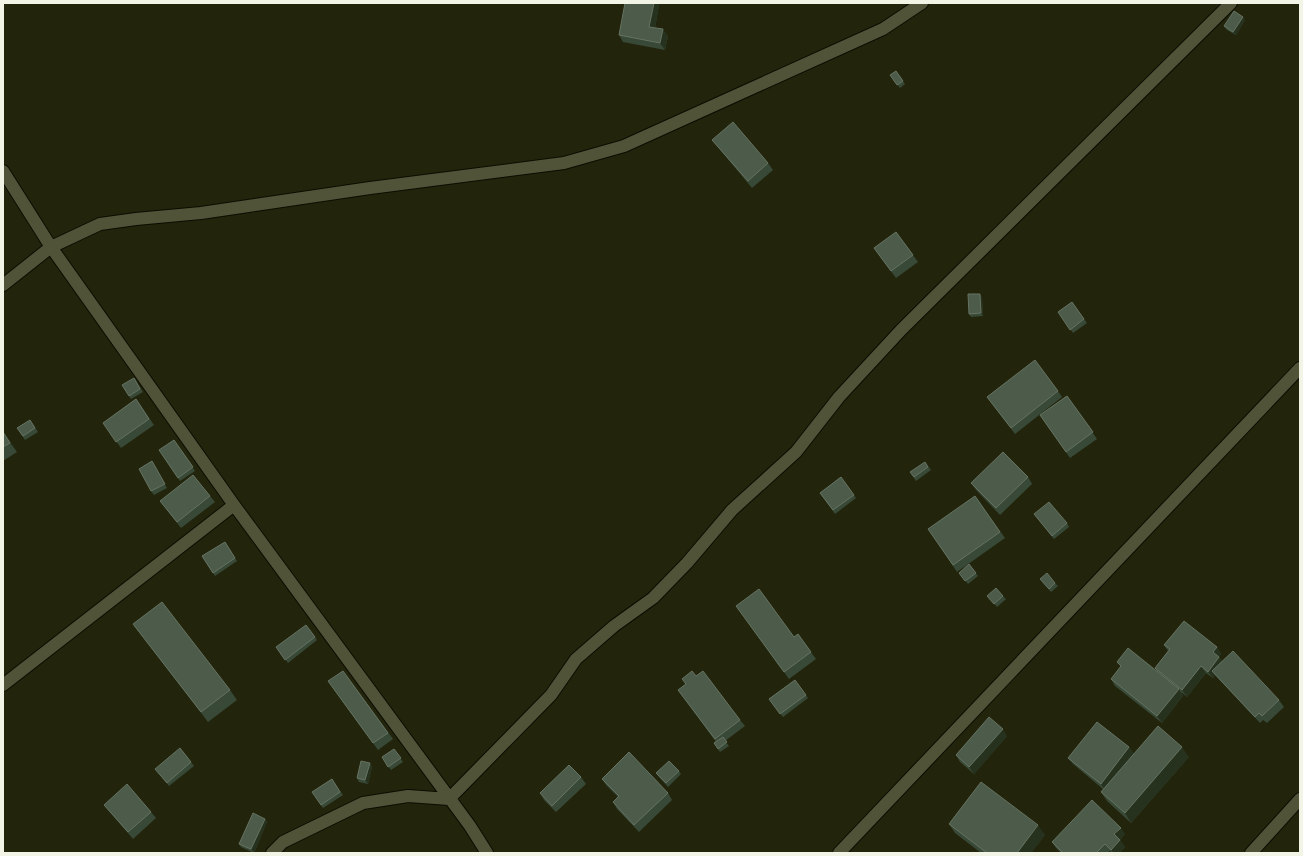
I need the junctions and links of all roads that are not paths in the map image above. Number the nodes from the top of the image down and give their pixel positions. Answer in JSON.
{"nodes":[{"id":1,"x":922,"y":3,"type":"edge"},
{"id":2,"x":1231,"y":3,"type":"edge"},
{"id":3,"x":3,"y":170,"type":"edge"},
{"id":4,"x":51,"y":246,"type":"junction"},
{"id":5,"x":3,"y":285,"type":"edge"},
{"id":6,"x":1300,"y":368,"type":"edge"},
{"id":7,"x":234,"y":505,"type":"junction"},
{"id":8,"x":3,"y":686,"type":"edge"},
{"id":9,"x":449,"y":799,"type":"junction"},
{"id":10,"x":1300,"y":799,"type":"edge"},
{"id":11,"x":272,"y":853,"type":"edge"},
{"id":12,"x":487,"y":853,"type":"edge"},
{"id":13,"x":839,"y":853,"type":"edge"},
{"id":14,"x":1252,"y":853,"type":"edge"}],
"edges":[{"from":1,"to":4,"type":"street"},
{"from":2,"to":9,"type":"street"},
{"from":3,"to":4,"type":"street"},
{"from":4,"to":5,"type":"street"},
{"from":4,"to":7,"type":"street"},
{"from":6,"to":13,"type":"street"},
{"from":7,"to":8,"type":"street"},
{"from":7,"to":9,"type":"street"},
{"from":9,"to":11,"type":"street"},
{"from":9,"to":12,"type":"street"},
{"from":10,"to":14,"type":"street"}]}
